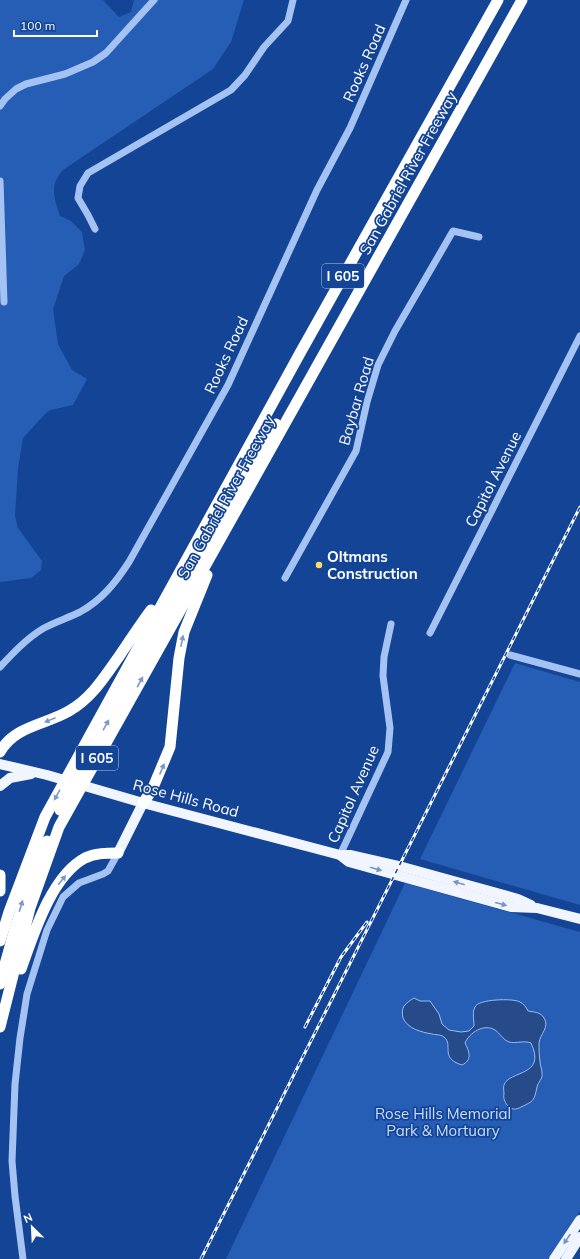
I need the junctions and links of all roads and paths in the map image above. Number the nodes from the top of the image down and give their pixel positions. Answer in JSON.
{"nodes":[{"id":1,"x":154,"y":0,"type":"edge"},
{"id":2,"x":294,"y":0,"type":"edge"},
{"id":3,"x":406,"y":0,"type":"edge"},
{"id":4,"x":498,"y":0,"type":"edge"},
{"id":5,"x":506,"y":0,"type":"edge"},
{"id":6,"x":515,"y":0,"type":"edge"},
{"id":7,"x":522,"y":0,"type":"edge"},
{"id":8,"x":0,"y":106,"type":"edge"},
{"id":9,"x":0,"y":181,"type":"edge"},
{"id":10,"x":95,"y":229,"type":"dead end"},
{"id":11,"x":479,"y":237,"type":"dead end"},
{"id":12,"x":4,"y":302,"type":"dead end"},
{"id":13,"x":580,"y":336,"type":"edge"},
{"id":14,"x":238,"y":507,"type":"junction"},
{"id":15,"x":190,"y":553,"type":"junction"},
{"id":16,"x":284,"y":578,"type":"dead end"},
{"id":17,"x":391,"y":624,"type":"dead end"},
{"id":18,"x":430,"y":634,"type":"dead end"},
{"id":19,"x":142,"y":638,"type":"junction"},
{"id":20,"x":510,"y":655,"type":"dead end"},
{"id":21,"x":0,"y":667,"type":"edge"},
{"id":22,"x":580,"y":674,"type":"edge"},
{"id":23,"x":0,"y":752,"type":"edge"},
{"id":24,"x":0,"y":764,"type":"edge"},
{"id":25,"x":36,"y":773,"type":"junction"},
{"id":26,"x":0,"y":786,"type":"edge"},
{"id":27,"x":143,"y":803,"type":"junction"},
{"id":28,"x":118,"y":853,"type":"junction"},
{"id":29,"x":340,"y":855,"type":"junction"},
{"id":30,"x":0,"y":875,"type":"edge"},
{"id":31,"x":0,"y":891,"type":"edge"},
{"id":32,"x":9,"y":912,"type":"junction"},
{"id":33,"x":580,"y":919,"type":"edge"},
{"id":34,"x":0,"y":941,"type":"edge"},
{"id":35,"x":0,"y":970,"type":"edge"},
{"id":36,"x":0,"y":984,"type":"edge"},
{"id":37,"x":0,"y":1027,"type":"edge"},
{"id":38,"x":0,"y":1032,"type":"edge"},
{"id":39,"x":580,"y":1220,"type":"edge"},
{"id":40,"x":580,"y":1238,"type":"edge"},
{"id":41,"x":23,"y":1259,"type":"edge"},
{"id":42,"x":554,"y":1259,"type":"edge"},
{"id":43,"x":566,"y":1259,"type":"edge"}],
"edges":[{"from":1,"to":8,"type":"street"},
{"from":2,"to":10,"type":"street"},
{"from":3,"to":21,"type":"street","name":"Rooks Road"},
{"from":4,"to":15,"type":"highway","name":"San Gabriel River Freeway","number":"I 605"},
{"from":5,"to":19,"type":"highway"},
{"from":36,"to":6,"type":"highway","one_way":true},
{"from":7,"to":14,"type":"highway","name":"San Gabriel River Freeway","number":"I 605"},
{"from":9,"to":12,"type":"street"},
{"from":11,"to":16,"type":"street","name":"Baybar Road"},
{"from":13,"to":18,"type":"street","name":"Capitol Avenue"},
{"from":27,"to":14,"type":"highway","one_way":true},
{"from":37,"to":14,"type":"highway","name":"San Gabriel River Freeway","number":"I 605","one_way":true},
{"from":15,"to":19,"type":"highway","name":"San Gabriel River Freeway","number":"I 605"},
{"from":15,"to":23,"type":"highway","one_way":true},
{"from":17,"to":29,"type":"street","name":"Capitol Avenue"},
{"from":19,"to":32,"type":"highway","name":"San Gabriel River Freeway","number":"I 605","one_way":true},
{"from":20,"to":22,"type":"street"},
{"from":24,"to":25,"type":"main road","name":"Rose Hills Road"},
{"from":25,"to":26,"type":"main road"},
{"from":25,"to":27,"type":"main road","name":"Rose Hills Road"},
{"from":27,"to":28,"type":"main road"},
{"from":27,"to":29,"type":"main road","name":"Rose Hills Road"},
{"from":38,"to":28,"type":"highway","one_way":true},
{"from":28,"to":41,"type":"street"},
{"from":29,"to":33,"type":"main road","name":"Rose Hills Road"},
{"from":30,"to":31,"type":"highway"},
{"from":32,"to":34,"type":"highway","name":"San Gabriel River Freeway","number":"I 605"},
{"from":32,"to":35,"type":"highway"},
{"from":39,"to":42,"type":"main road","one_way":true},
{"from":40,"to":43,"type":"main road"}]}
